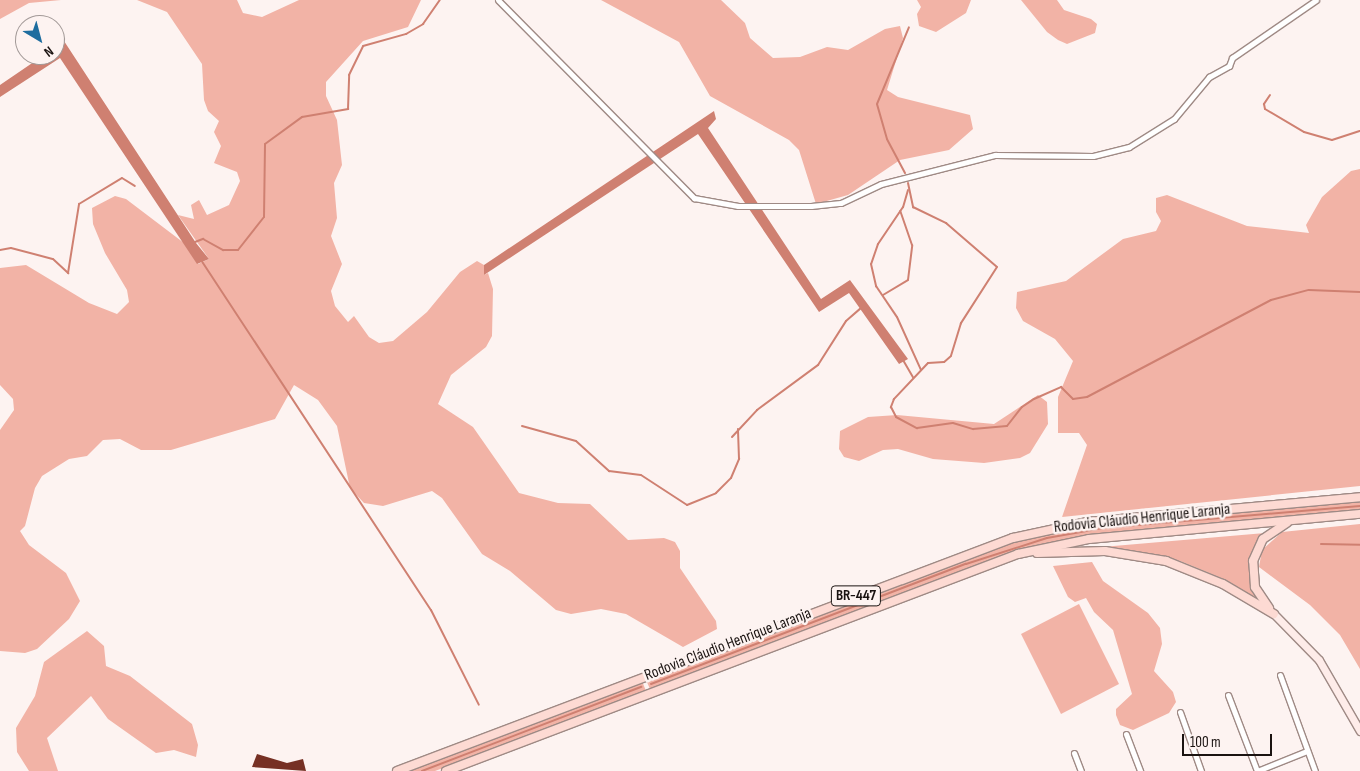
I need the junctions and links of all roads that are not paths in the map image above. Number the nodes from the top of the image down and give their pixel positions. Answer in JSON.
{"nodes":[{"id":1,"x":498,"y":0,"type":"edge"},
{"id":2,"x":1316,"y":0,"type":"edge"},
{"id":3,"x":1360,"y":497,"type":"edge"},
{"id":4,"x":1360,"y":514,"type":"edge"},
{"id":5,"x":1294,"y":520,"type":"junction"},
{"id":6,"x":983,"y":566,"type":"junction"},
{"id":7,"x":1274,"y":614,"type":"junction"},
{"id":8,"x":1280,"y":675,"type":"dead end"},
{"id":9,"x":1228,"y":695,"type":"dead end"},
{"id":10,"x":1180,"y":712,"type":"dead end"},
{"id":11,"x":1360,"y":731,"type":"edge"},
{"id":12,"x":1126,"y":734,"type":"dead end"},
{"id":13,"x":1307,"y":751,"type":"junction"},
{"id":14,"x":1074,"y":753,"type":"dead end"},
{"id":15,"x":396,"y":771,"type":"edge"},
{"id":16,"x":446,"y":771,"type":"edge"},
{"id":17,"x":1081,"y":771,"type":"edge"},
{"id":18,"x":1140,"y":771,"type":"edge"},
{"id":19,"x":1201,"y":771,"type":"edge"},
{"id":20,"x":1257,"y":771,"type":"edge"},
{"id":21,"x":1315,"y":771,"type":"edge"}],
"edges":[{"from":1,"to":2,"type":"street"},
{"from":3,"to":15,"type":"main road","name":"Rodovia Cláudio Henrique Laranja","number":"BR-447"},
{"from":4,"to":5,"type":"main road","name":"Rodovia Cláudio Henrique Laranja","number":"BR-447"},
{"from":5,"to":6,"type":"main road","name":"Rodovia Cláudio Henrique Laranja","number":"BR-447"},
{"from":5,"to":7,"type":"main road"},
{"from":6,"to":7,"type":"main road"},
{"from":6,"to":16,"type":"main road","name":"Rodovia Cláudio Henrique Laranja","number":"BR-447"},
{"from":7,"to":11,"type":"main road"},
{"from":8,"to":13,"type":"street"},
{"from":9,"to":20,"type":"street"},
{"from":10,"to":19,"type":"street"},
{"from":12,"to":18,"type":"street"},
{"from":13,"to":20,"type":"street"},
{"from":13,"to":21,"type":"street"},
{"from":14,"to":17,"type":"street"}]}
